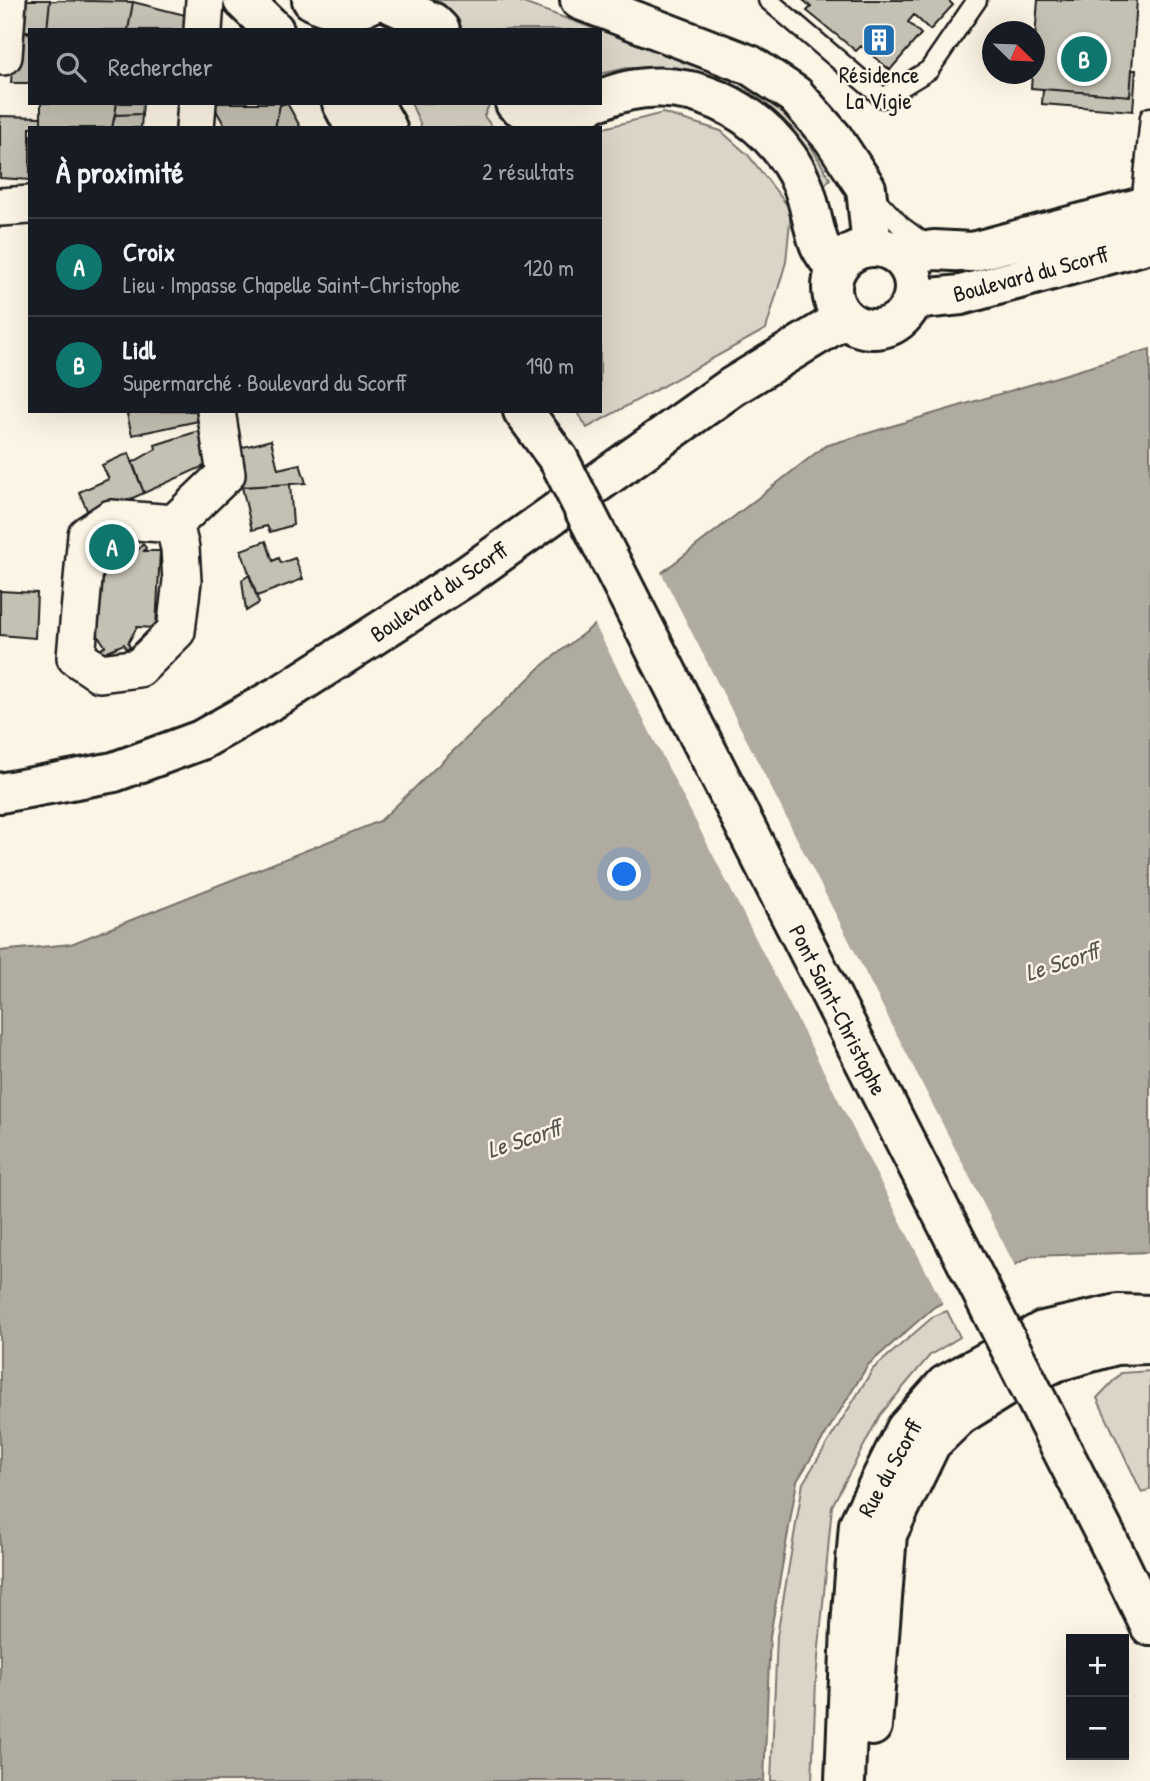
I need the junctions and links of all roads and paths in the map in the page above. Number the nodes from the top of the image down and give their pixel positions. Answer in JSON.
{"nodes":[{"id":1,"x":7,"y":0,"type":"edge"},
{"id":2,"x":205,"y":0,"type":"edge"},
{"id":3,"x":243,"y":0,"type":"edge"},
{"id":4,"x":579,"y":0,"type":"edge"},
{"id":5,"x":768,"y":0,"type":"edge"},
{"id":6,"x":977,"y":0,"type":"edge"},
{"id":7,"x":371,"y":9,"type":"edge"},
{"id":8,"x":316,"y":10,"type":"edge"},
{"id":9,"x":203,"y":28,"type":"edge"},
{"id":10,"x":272,"y":28,"type":"edge"},
{"id":11,"x":438,"y":28,"type":"edge"},
{"id":12,"x":3,"y":56,"type":"dead end"},
{"id":13,"x":602,"y":99,"type":"edge"},
{"id":14,"x":197,"y":105,"type":"edge"},
{"id":15,"x":343,"y":105,"type":"edge"},
{"id":16,"x":374,"y":105,"type":"edge"},
{"id":17,"x":521,"y":105,"type":"edge"},
{"id":18,"x":588,"y":105,"type":"edge"},
{"id":19,"x":1150,"y":117,"type":"edge"},
{"id":20,"x":195,"y":126,"type":"edge"},
{"id":21,"x":354,"y":126,"type":"edge"},
{"id":22,"x":386,"y":126,"type":"edge"},
{"id":23,"x":866,"y":188,"type":"junction"},
{"id":24,"x":28,"y":205,"type":"edge"},
{"id":25,"x":1146,"y":206,"type":"edge"},
{"id":26,"x":0,"y":207,"type":"edge"},
{"id":27,"x":1150,"y":243,"type":"edge"},
{"id":28,"x":902,"y":251,"type":"junction"},
{"id":29,"x":836,"y":269,"type":"junction"},
{"id":30,"x":912,"y":300,"type":"junction"},
{"id":31,"x":845,"y":318,"type":"junction"},
{"id":32,"x":216,"y":413,"type":"edge"},
{"id":33,"x":524,"y":413,"type":"edge"},
{"id":34,"x":539,"y":413,"type":"edge"},
{"id":35,"x":559,"y":460,"type":"junction"},
{"id":36,"x":174,"y":524,"type":"dead end"},
{"id":37,"x":0,"y":793,"type":"edge"},
{"id":38,"x":1150,"y":1315,"type":"edge"},
{"id":39,"x":1150,"y":1344,"type":"edge"},
{"id":40,"x":1150,"y":1626,"type":"edge"},
{"id":41,"x":845,"y":1781,"type":"edge"},
{"id":42,"x":870,"y":1781,"type":"edge"}],
"edges":[{"from":1,"to":12,"type":"street"},
{"from":2,"to":9,"type":"street"},
{"from":3,"to":10,"type":"main road"},
{"from":4,"to":23,"type":"main road"},
{"from":5,"to":6,"type":"lane"},
{"from":7,"to":8,"type":"main road"},
{"from":7,"to":11,"type":"main road"},
{"from":13,"to":29,"type":"main road"},
{"from":14,"to":20,"type":"street"},
{"from":15,"to":21,"type":"main road"},
{"from":16,"to":22,"type":"main road"},
{"from":17,"to":18,"type":"main road"},
{"from":19,"to":25,"type":"lane"},
{"from":23,"to":28,"type":"main road"},
{"from":23,"to":28,"type":"lane"},
{"from":24,"to":26,"type":"street"},
{"from":25,"to":28,"type":"main road","name":"Boulevard du Scorff"},
{"from":27,"to":30,"type":"main road","name":"Boulevard du Scorff"},
{"from":28,"to":29,"type":"main road"},
{"from":28,"to":30,"type":"main road"},
{"from":29,"to":31,"type":"main road"},
{"from":30,"to":31,"type":"main road"},
{"from":31,"to":37,"type":"main road","name":"Boulevard du Scorff"},
{"from":32,"to":36,"type":"street"},
{"from":33,"to":35,"type":"main road"},
{"from":34,"to":35,"type":"main road"},
{"from":35,"to":40,"type":"main road","name":"Pont Saint-Christophe","bridge":true},
{"from":38,"to":41,"type":"main road","name":"Rue du Scorff"},
{"from":39,"to":42,"type":"main road","name":"Rue du Scorff"}]}
